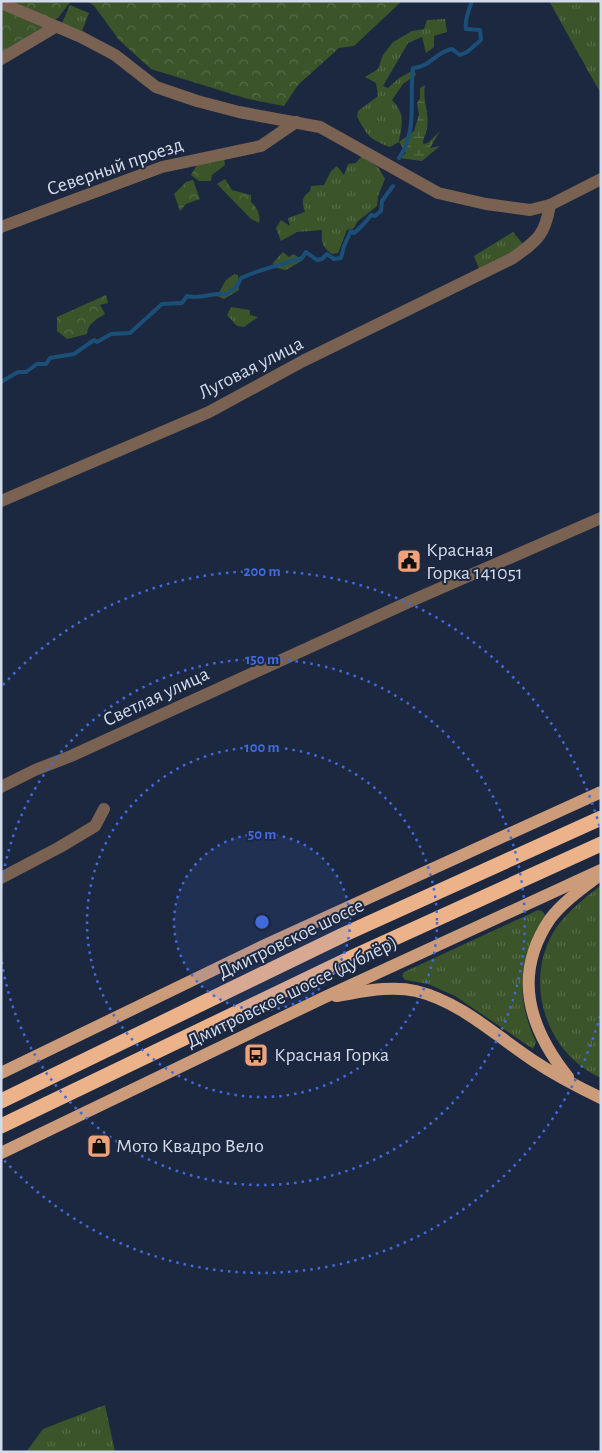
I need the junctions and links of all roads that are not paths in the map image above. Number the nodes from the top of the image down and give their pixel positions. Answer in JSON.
{"nodes":[{"id":1,"x":1,"y":3,"type":"edge"},
{"id":2,"x":55,"y":27,"type":"junction"},
{"id":3,"x":1,"y":58,"type":"edge"},
{"id":4,"x":296,"y":122,"type":"junction"},
{"id":5,"x":601,"y":179,"type":"edge"},
{"id":6,"x":550,"y":205,"type":"junction"},
{"id":7,"x":1,"y":227,"type":"edge"},
{"id":8,"x":1,"y":501,"type":"edge"},
{"id":9,"x":601,"y":518,"type":"edge"},
{"id":10,"x":1,"y":787,"type":"edge"},
{"id":11,"x":601,"y":792,"type":"edge"},
{"id":12,"x":104,"y":809,"type":"dead end"},
{"id":13,"x":601,"y":818,"type":"edge"},
{"id":14,"x":601,"y":844,"type":"edge"},
{"id":15,"x":601,"y":872,"type":"edge"},
{"id":16,"x":1,"y":878,"type":"edge"},
{"id":17,"x":323,"y":998,"type":"junction"},
{"id":18,"x":1,"y":1073,"type":"edge"},
{"id":19,"x":575,"y":1085,"type":"junction"},
{"id":20,"x":601,"y":1098,"type":"edge"},
{"id":21,"x":1,"y":1101,"type":"edge"},
{"id":22,"x":1,"y":1126,"type":"edge"},
{"id":23,"x":1,"y":1153,"type":"edge"}],
"edges":[{"from":1,"to":2,"type":"street"},
{"from":2,"to":3,"type":"street"},
{"from":2,"to":4,"type":"street"},
{"from":4,"to":6,"type":"street"},
{"from":4,"to":7,"type":"street","name":"Северный проезд"},
{"from":5,"to":6,"type":"street"},
{"from":6,"to":8,"type":"street","name":"Луговая улица"},
{"from":9,"to":10,"type":"street","name":"Светлая улица"},
{"from":11,"to":18,"type":"main road"},
{"from":12,"to":16,"type":"street"},
{"from":13,"to":21,"type":"highway","name":"Дмитровское шоссе"},
{"from":14,"to":22,"type":"highway"},
{"from":15,"to":17,"type":"main road","name":"Дмитровское шоссе (дублёр)"},
{"from":15,"to":19,"type":"main road"},
{"from":17,"to":19,"type":"main road"},
{"from":17,"to":23,"type":"main road","name":"Дмитровское шоссе (дублёр)"},
{"from":19,"to":20,"type":"main road"}]}
